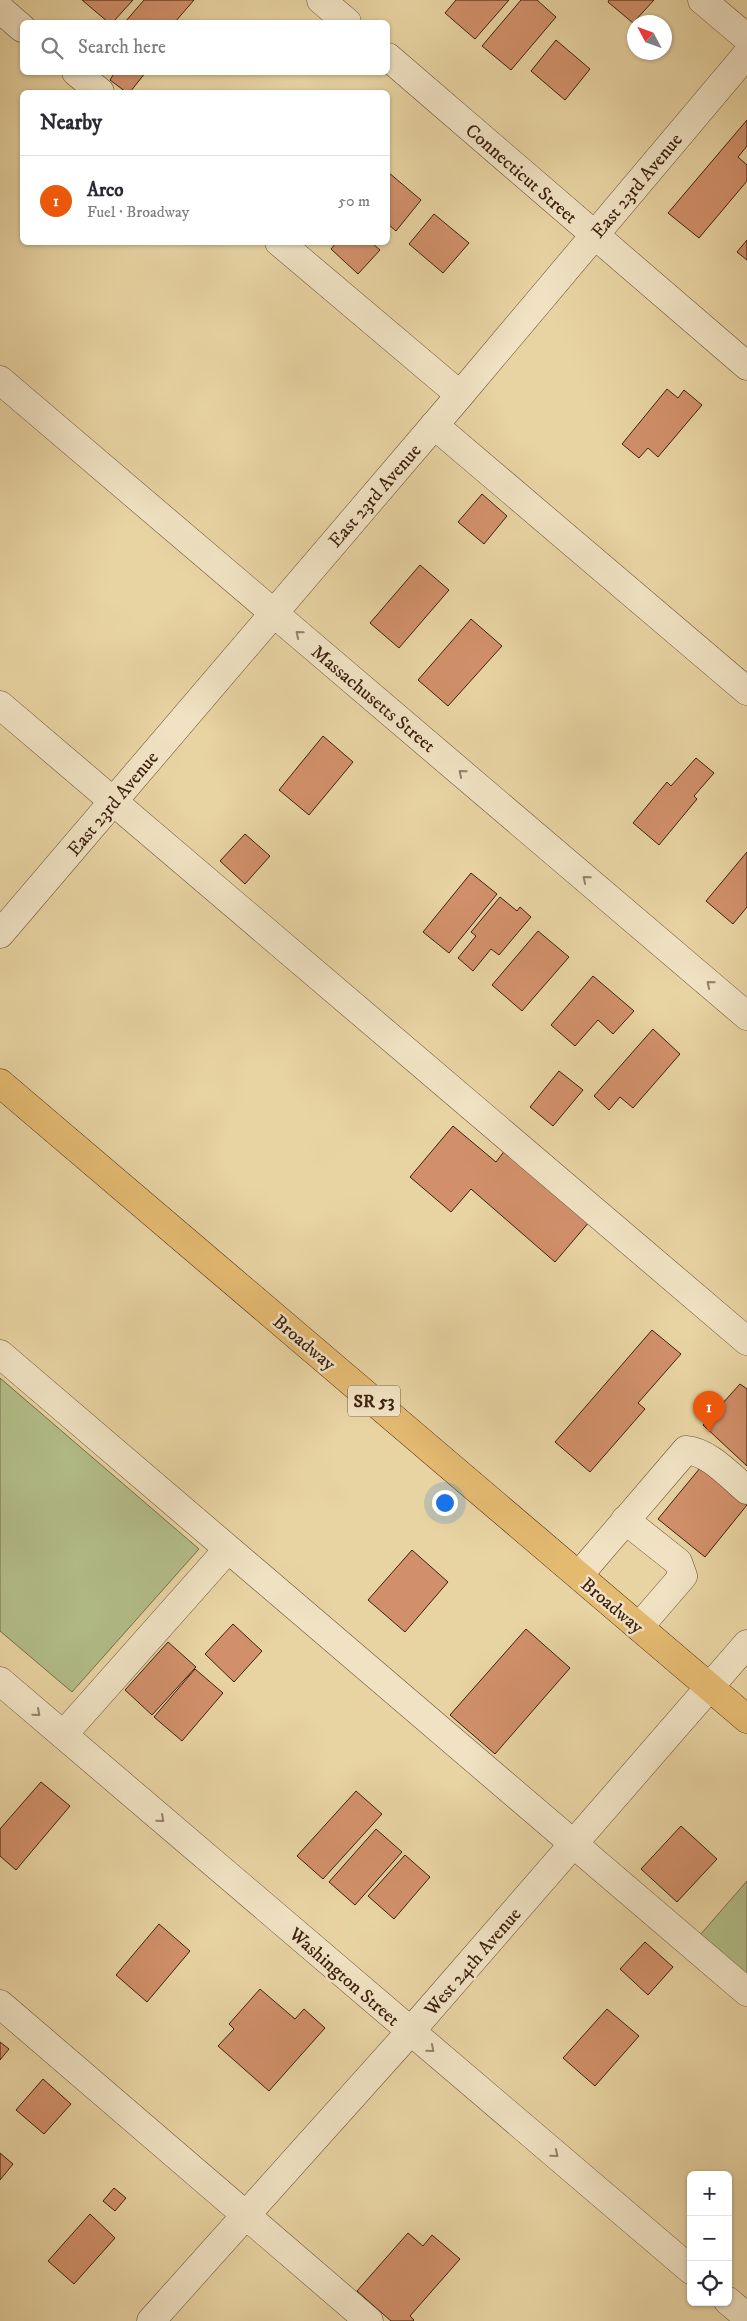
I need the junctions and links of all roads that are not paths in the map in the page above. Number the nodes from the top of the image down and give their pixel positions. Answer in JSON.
{"nodes":[{"id":1,"x":320,"y":0,"type":"edge"},
{"id":2,"x":702,"y":0,"type":"edge"},
{"id":3,"x":0,"y":9,"type":"edge"},
{"id":4,"x":345,"y":20,"type":"edge"},
{"id":5,"x":20,"y":26,"type":"edge"},
{"id":6,"x":747,"y":38,"type":"edge"},
{"id":7,"x":747,"y":54,"type":"edge"},
{"id":8,"x":390,"y":60,"type":"edge"},
{"id":9,"x":80,"y":75,"type":"edge"},
{"id":10,"x":98,"y":90,"type":"edge"},
{"id":11,"x":594,"y":235,"type":"junction"},
{"id":12,"x":283,"y":245,"type":"edge"},
{"id":13,"x":747,"y":366,"type":"edge"},
{"id":14,"x":0,"y":380,"type":"edge"},
{"id":15,"x":460,"y":395,"type":"junction"},
{"id":16,"x":434,"y":425,"type":"junction"},
{"id":17,"x":273,"y":612,"type":"junction"},
{"id":18,"x":747,"y":691,"type":"edge"},
{"id":19,"x":0,"y":705,"type":"edge"},
{"id":20,"x":114,"y":802,"type":"junction"},
{"id":21,"x":0,"y":934,"type":"edge"},
{"id":22,"x":747,"y":1016,"type":"edge"},
{"id":23,"x":0,"y":1083,"type":"edge"},
{"id":24,"x":747,"y":1341,"type":"edge"},
{"id":25,"x":0,"y":1354,"type":"edge"},
{"id":26,"x":747,"y":1490,"type":"edge"},
{"id":27,"x":625,"y":1520,"type":"junction"},
{"id":28,"x":228,"y":1549,"type":"junction"},
{"id":29,"x":578,"y":1575,"type":"junction"},
{"id":30,"x":639,"y":1627,"type":"junction"},
{"id":31,"x":747,"y":1644,"type":"edge"},
{"id":32,"x":0,"y":1682,"type":"edge"},
{"id":33,"x":710,"y":1687,"type":"junction"},
{"id":34,"x":747,"y":1718,"type":"edge"},
{"id":35,"x":63,"y":1736,"type":"junction"},
{"id":36,"x":574,"y":1844,"type":"junction"},
{"id":37,"x":747,"y":1992,"type":"edge"},
{"id":38,"x":0,"y":2004,"type":"edge"},
{"id":39,"x":410,"y":2032,"type":"junction"},
{"id":40,"x":245,"y":2215,"type":"junction"},
{"id":41,"x":687,"y":2267,"type":"edge"},
{"id":42,"x":732,"y":2304,"type":"edge"},
{"id":43,"x":747,"y":2317,"type":"edge"},
{"id":44,"x":151,"y":2321,"type":"edge"},
{"id":45,"x":370,"y":2321,"type":"edge"}],
"edges":[{"from":1,"to":4,"type":"street"},
{"from":2,"to":6,"type":"street"},
{"from":3,"to":5,"type":"street"},
{"from":7,"to":11,"type":"street","name":"East 23rd Avenue"},
{"from":8,"to":11,"type":"street","name":"Connecticut Street"},
{"from":9,"to":10,"type":"street"},
{"from":11,"to":13,"type":"street","name":"Connecticut Street"},
{"from":11,"to":15,"type":"street","name":"East 23rd Avenue"},
{"from":12,"to":15,"type":"street"},
{"from":14,"to":17,"type":"street","name":"Massachusetts Street"},
{"from":15,"to":16,"type":"street","name":"East 23rd Avenue"},
{"from":16,"to":17,"type":"street","name":"East 23rd Avenue"},
{"from":16,"to":18,"type":"street"},
{"from":17,"to":20,"type":"street","name":"East 23rd Avenue"},
{"from":22,"to":17,"type":"street","name":"Massachusetts Street","one_way":true},
{"from":19,"to":20,"type":"street"},
{"from":20,"to":21,"type":"street","name":"East 23rd Avenue"},
{"from":20,"to":24,"type":"street"},
{"from":23,"to":29,"type":"main road","name":"Broadway","number":"SR 53"},
{"from":25,"to":28,"type":"street"},
{"from":26,"to":27,"type":"street"},
{"from":27,"to":29,"type":"street"},
{"from":27,"to":30,"type":"street"},
{"from":28,"to":35,"type":"street"},
{"from":28,"to":36,"type":"street"},
{"from":29,"to":30,"type":"main road","name":"Broadway","number":"SR 53"},
{"from":30,"to":33,"type":"main road","name":"Broadway","number":"SR 53"},
{"from":31,"to":33,"type":"street","name":"West 24th Avenue"},
{"from":32,"to":35,"type":"street","name":"Washington Street","one_way":true},
{"from":33,"to":34,"type":"main road","name":"Broadway","number":"SR 53"},
{"from":33,"to":36,"type":"street","name":"West 24th Avenue"},
{"from":35,"to":39,"type":"street","name":"Washington Street","one_way":true},
{"from":36,"to":37,"type":"street"},
{"from":36,"to":39,"type":"street","name":"West 24th Avenue"},
{"from":38,"to":40,"type":"street"},
{"from":39,"to":40,"type":"street","name":"West 24th Avenue"},
{"from":39,"to":41,"type":"street","name":"Washington Street","one_way":true},
{"from":40,"to":44,"type":"street","name":"West 24th Avenue"},
{"from":40,"to":45,"type":"street"},
{"from":42,"to":43,"type":"street"}]}
